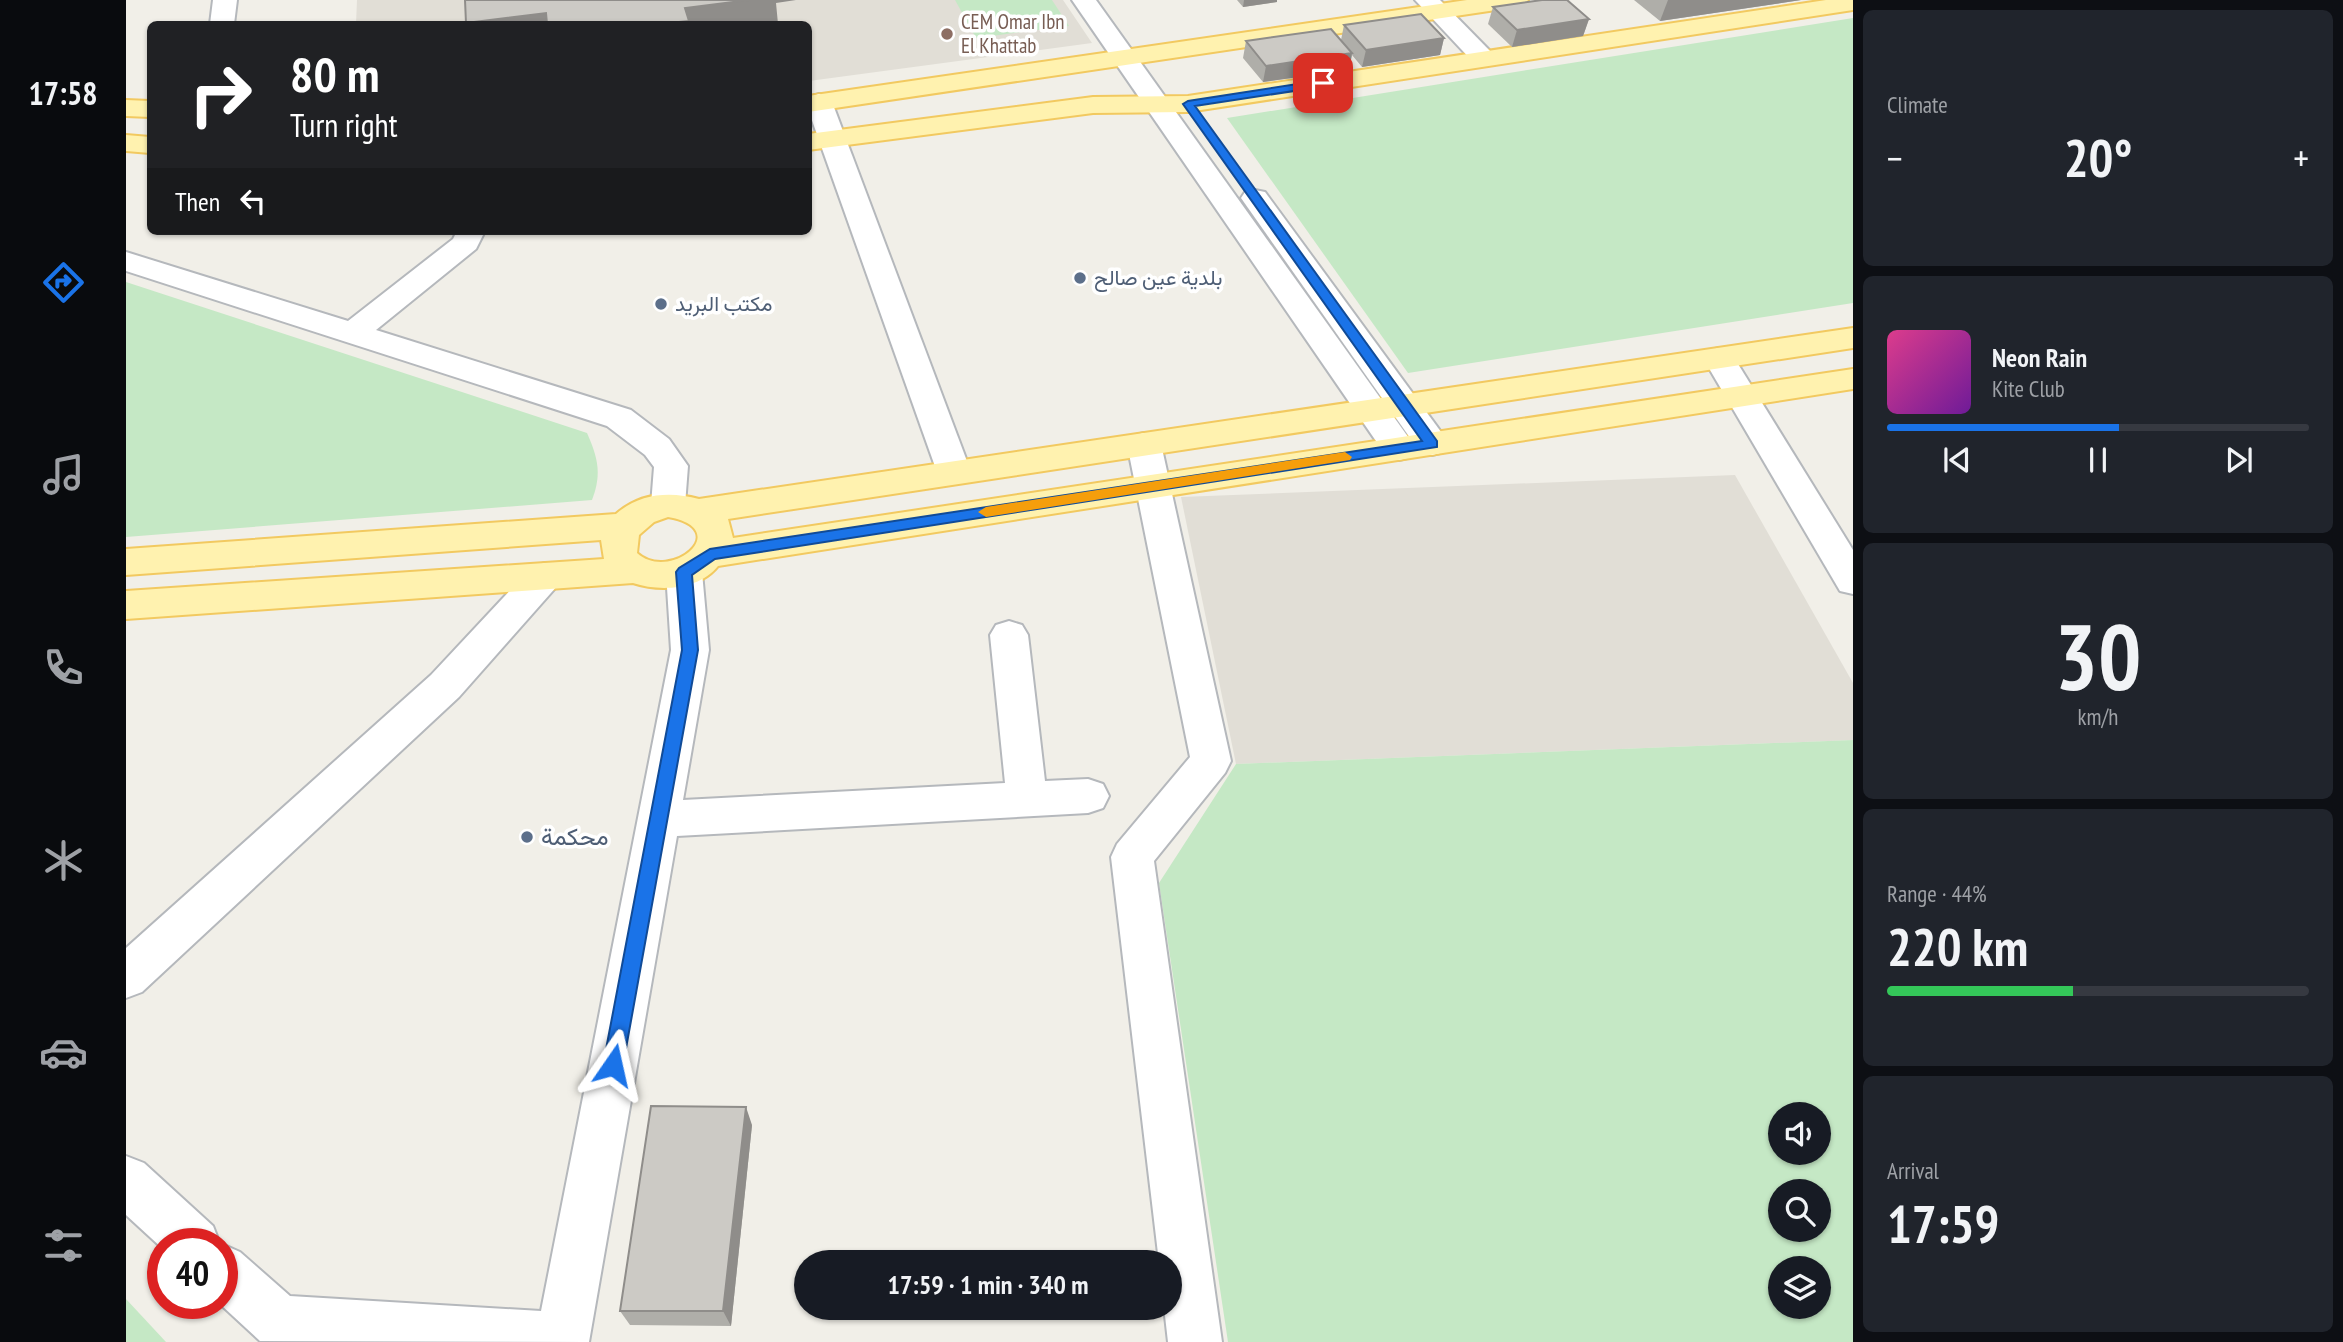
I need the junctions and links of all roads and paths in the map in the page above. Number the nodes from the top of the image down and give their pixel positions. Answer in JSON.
{"nodes":[{"id":1,"x":225,"y":0,"type":"edge"},
{"id":2,"x":1084,"y":0,"type":"edge"},
{"id":3,"x":1114,"y":0,"type":"edge"},
{"id":4,"x":1516,"y":0,"type":"edge"},
{"id":5,"x":1853,"y":3,"type":"edge"},
{"id":6,"x":1432,"y":6,"type":"edge"},
{"id":7,"x":222,"y":21,"type":"edge"},
{"id":8,"x":1138,"y":55,"type":"junction"},
{"id":9,"x":1485,"y":59,"type":"junction"},
{"id":10,"x":814,"y":103,"type":"edge"},
{"id":11,"x":1157,"y":104,"type":"junction"},
{"id":12,"x":1188,"y":104,"type":"junction"},
{"id":13,"x":126,"y":108,"type":"edge"},
{"id":14,"x":147,"y":109,"type":"edge"},
{"id":15,"x":821,"y":141,"type":"edge"},
{"id":16,"x":126,"y":143,"type":"edge"},
{"id":17,"x":147,"y":145,"type":"edge"},
{"id":18,"x":469,"y":235,"type":"edge"},
{"id":19,"x":126,"y":261,"type":"edge"},
{"id":20,"x":353,"y":333,"type":"junction"},
{"id":21,"x":1853,"y":338,"type":"edge"},
{"id":22,"x":1718,"y":358,"type":"junction"},
{"id":23,"x":1853,"y":379,"type":"edge"},
{"id":24,"x":1742,"y":396,"type":"junction"},
{"id":25,"x":1388,"y":408,"type":"junction"},
{"id":26,"x":1144,"y":444,"type":"junction"},
{"id":27,"x":1432,"y":444,"type":"junction"},
{"id":28,"x":1399,"y":449,"type":"junction"},
{"id":29,"x":954,"y":472,"type":"junction"},
{"id":30,"x":1153,"y":486,"type":"junction"},
{"id":31,"x":684,"y":508,"type":"junction"},
{"id":32,"x":625,"y":526,"type":"junction"},
{"id":33,"x":126,"y":562,"type":"edge"},
{"id":34,"x":697,"y":563,"type":"junction"},
{"id":35,"x":634,"y":570,"type":"junction"},
{"id":36,"x":545,"y":576,"type":"junction"},
{"id":37,"x":1853,"y":581,"type":"edge"},
{"id":38,"x":126,"y":605,"type":"edge"},
{"id":39,"x":1009,"y":635,"type":"dead end"},
{"id":40,"x":1088,"y":796,"type":"dead end"},
{"id":41,"x":1027,"y":799,"type":"junction"},
{"id":42,"x":659,"y":819,"type":"junction"},
{"id":43,"x":126,"y":976,"type":"edge"},
{"id":44,"x":126,"y":1181,"type":"edge"},
{"id":45,"x":177,"y":1228,"type":"edge"},
{"id":46,"x":238,"y":1285,"type":"edge"},
{"id":47,"x":562,"y":1340,"type":"edge"},
{"id":48,"x":1195,"y":1342,"type":"edge"}],
"edges":[{"from":1,"to":7,"type":"street"},
{"from":2,"to":8,"type":"street"},
{"from":3,"to":8,"type":"street"},
{"from":4,"to":6,"type":"main road"},
{"from":5,"to":9,"type":"main road"},
{"from":6,"to":8,"type":"main road"},
{"from":6,"to":9,"type":"street"},
{"from":8,"to":10,"type":"main road"},
{"from":8,"to":11,"type":"street"},
{"from":8,"to":12,"type":"street"},
{"from":9,"to":12,"type":"main road"},
{"from":10,"to":15,"type":"street"},
{"from":11,"to":12,"type":"main road"},
{"from":11,"to":15,"type":"main road"},
{"from":11,"to":25,"type":"street"},
{"from":12,"to":25,"type":"street"},
{"from":13,"to":14,"type":"main road"},
{"from":15,"to":29,"type":"street"},
{"from":16,"to":17,"type":"main road"},
{"from":18,"to":20,"type":"street"},
{"from":19,"to":20,"type":"street"},
{"from":20,"to":31,"type":"street"},
{"from":21,"to":22,"type":"main road"},
{"from":22,"to":24,"type":"street"},
{"from":22,"to":25,"type":"main road"},
{"from":23,"to":24,"type":"main road"},
{"from":24,"to":27,"type":"main road"},
{"from":24,"to":37,"type":"street"},
{"from":25,"to":26,"type":"main road"},
{"from":25,"to":27,"type":"street"},
{"from":25,"to":28,"type":"street"},
{"from":26,"to":29,"type":"main road"},
{"from":26,"to":30,"type":"street"},
{"from":27,"to":28,"type":"main road"},
{"from":28,"to":30,"type":"main road"},
{"from":29,"to":31,"type":"main road"},
{"from":30,"to":34,"type":"main road"},
{"from":30,"to":48,"type":"street"},
{"from":31,"to":32,"type":"main road"},
{"from":31,"to":34,"type":"main road"},
{"from":32,"to":33,"type":"main road"},
{"from":32,"to":35,"type":"main road"},
{"from":34,"to":35,"type":"main road"},
{"from":34,"to":42,"type":"street"},
{"from":35,"to":36,"type":"main road"},
{"from":36,"to":38,"type":"main road"},
{"from":36,"to":43,"type":"street"},
{"from":39,"to":41,"type":"street"},
{"from":40,"to":41,"type":"street"},
{"from":41,"to":42,"type":"street"},
{"from":42,"to":47,"type":"street"},
{"from":44,"to":45,"type":"street"},
{"from":46,"to":47,"type":"street"}]}
